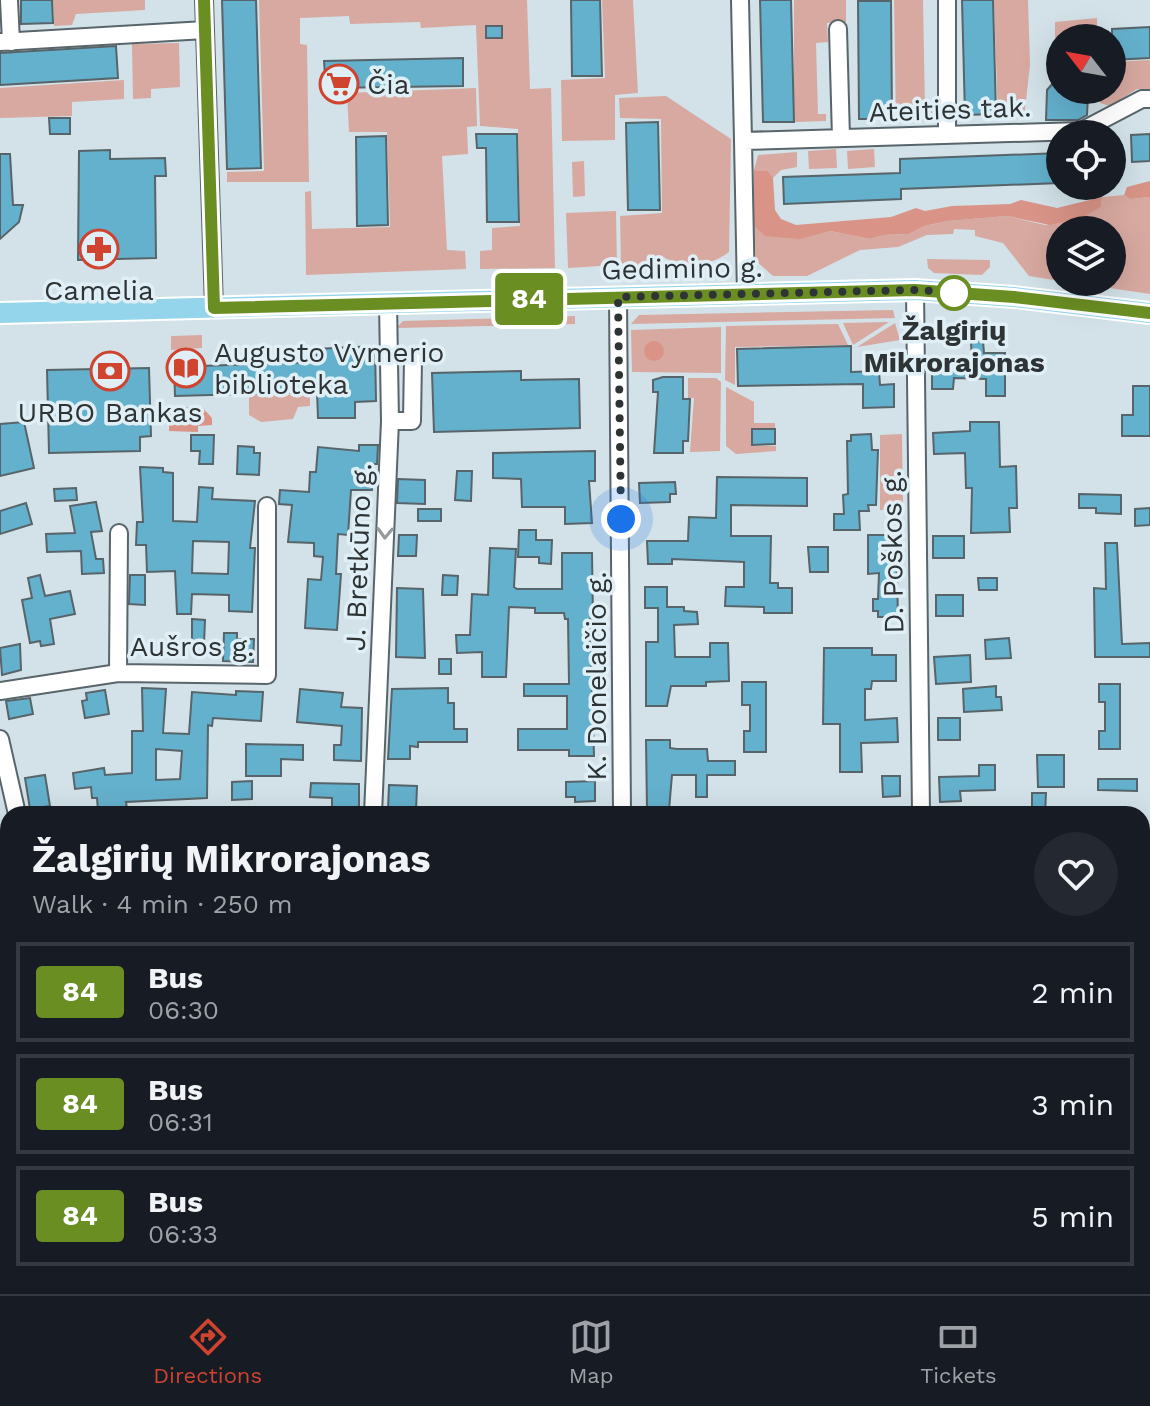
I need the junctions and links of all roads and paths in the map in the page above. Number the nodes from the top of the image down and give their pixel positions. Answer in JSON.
{"nodes":[{"id":1,"x":9,"y":0,"type":"edge"},
{"id":2,"x":204,"y":0,"type":"edge"},
{"id":3,"x":740,"y":0,"type":"edge"},
{"id":4,"x":947,"y":0,"type":"edge"},
{"id":5,"x":838,"y":29,"type":"dead end"},
{"id":6,"x":205,"y":30,"type":"junction"},
{"id":7,"x":5,"y":42,"type":"edge"},
{"id":8,"x":1150,"y":99,"type":"edge"},
{"id":9,"x":947,"y":135,"type":"junction"},
{"id":10,"x":841,"y":138,"type":"junction"},
{"id":11,"x":743,"y":141,"type":"junction"},
{"id":12,"x":915,"y":290,"type":"junction"},
{"id":13,"x":746,"y":294,"type":"junction"},
{"id":14,"x":618,"y":297,"type":"junction"},
{"id":15,"x":388,"y":303,"type":"junction"},
{"id":16,"x":214,"y":308,"type":"junction"},
{"id":17,"x":0,"y":313,"type":"edge"},
{"id":18,"x":1150,"y":313,"type":"edge"},
{"id":19,"x":413,"y":359,"type":"dead end"},
{"id":20,"x":390,"y":421,"type":"junction"},
{"id":21,"x":267,"y":506,"type":"dead end"},
{"id":22,"x":119,"y":533,"type":"dead end"},
{"id":23,"x":118,"y":673,"type":"junction"},
{"id":24,"x":0,"y":691,"type":"edge"},
{"id":25,"x":0,"y":739,"type":"edge"},
{"id":26,"x":15,"y":806,"type":"edge"},
{"id":27,"x":373,"y":806,"type":"edge"},
{"id":28,"x":622,"y":806,"type":"edge"},
{"id":29,"x":921,"y":806,"type":"edge"}],
"edges":[{"from":1,"to":7,"type":"street"},
{"from":2,"to":6,"type":"street"},
{"from":3,"to":11,"type":"street"},
{"from":4,"to":9,"type":"street"},
{"from":5,"to":10,"type":"street"},
{"from":6,"to":7,"type":"street"},
{"from":6,"to":16,"type":"street"},
{"from":8,"to":9,"type":"street","name":"Ateities tak."},
{"from":9,"to":10,"type":"street","name":"Ateities tak."},
{"from":10,"to":11,"type":"street","name":"Ateities tak."},
{"from":11,"to":13,"type":"street"},
{"from":12,"to":13,"type":"main road","name":"Gedimino g."},
{"from":12,"to":18,"type":"main road","name":"Gedimino g."},
{"from":12,"to":29,"type":"street","name":"D. Poškos g."},
{"from":13,"to":14,"type":"main road","name":"Gedimino g."},
{"from":14,"to":15,"type":"main road","name":"Gedimino g."},
{"from":14,"to":28,"type":"street","name":"K. Donelaičio g."},
{"from":15,"to":16,"type":"main road","name":"Gedimino g."},
{"from":15,"to":20,"type":"street","name":"J. Bretkūno g."},
{"from":16,"to":17,"type":"main road","name":"Gedimino g."},
{"from":19,"to":20,"type":"street"},
{"from":20,"to":27,"type":"street","name":"J. Bretkūno g.","one_way":true},
{"from":21,"to":23,"type":"street","name":"Aušros g."},
{"from":22,"to":23,"type":"street"},
{"from":23,"to":24,"type":"street","name":"Aušros g."},
{"from":25,"to":26,"type":"street"}]}
